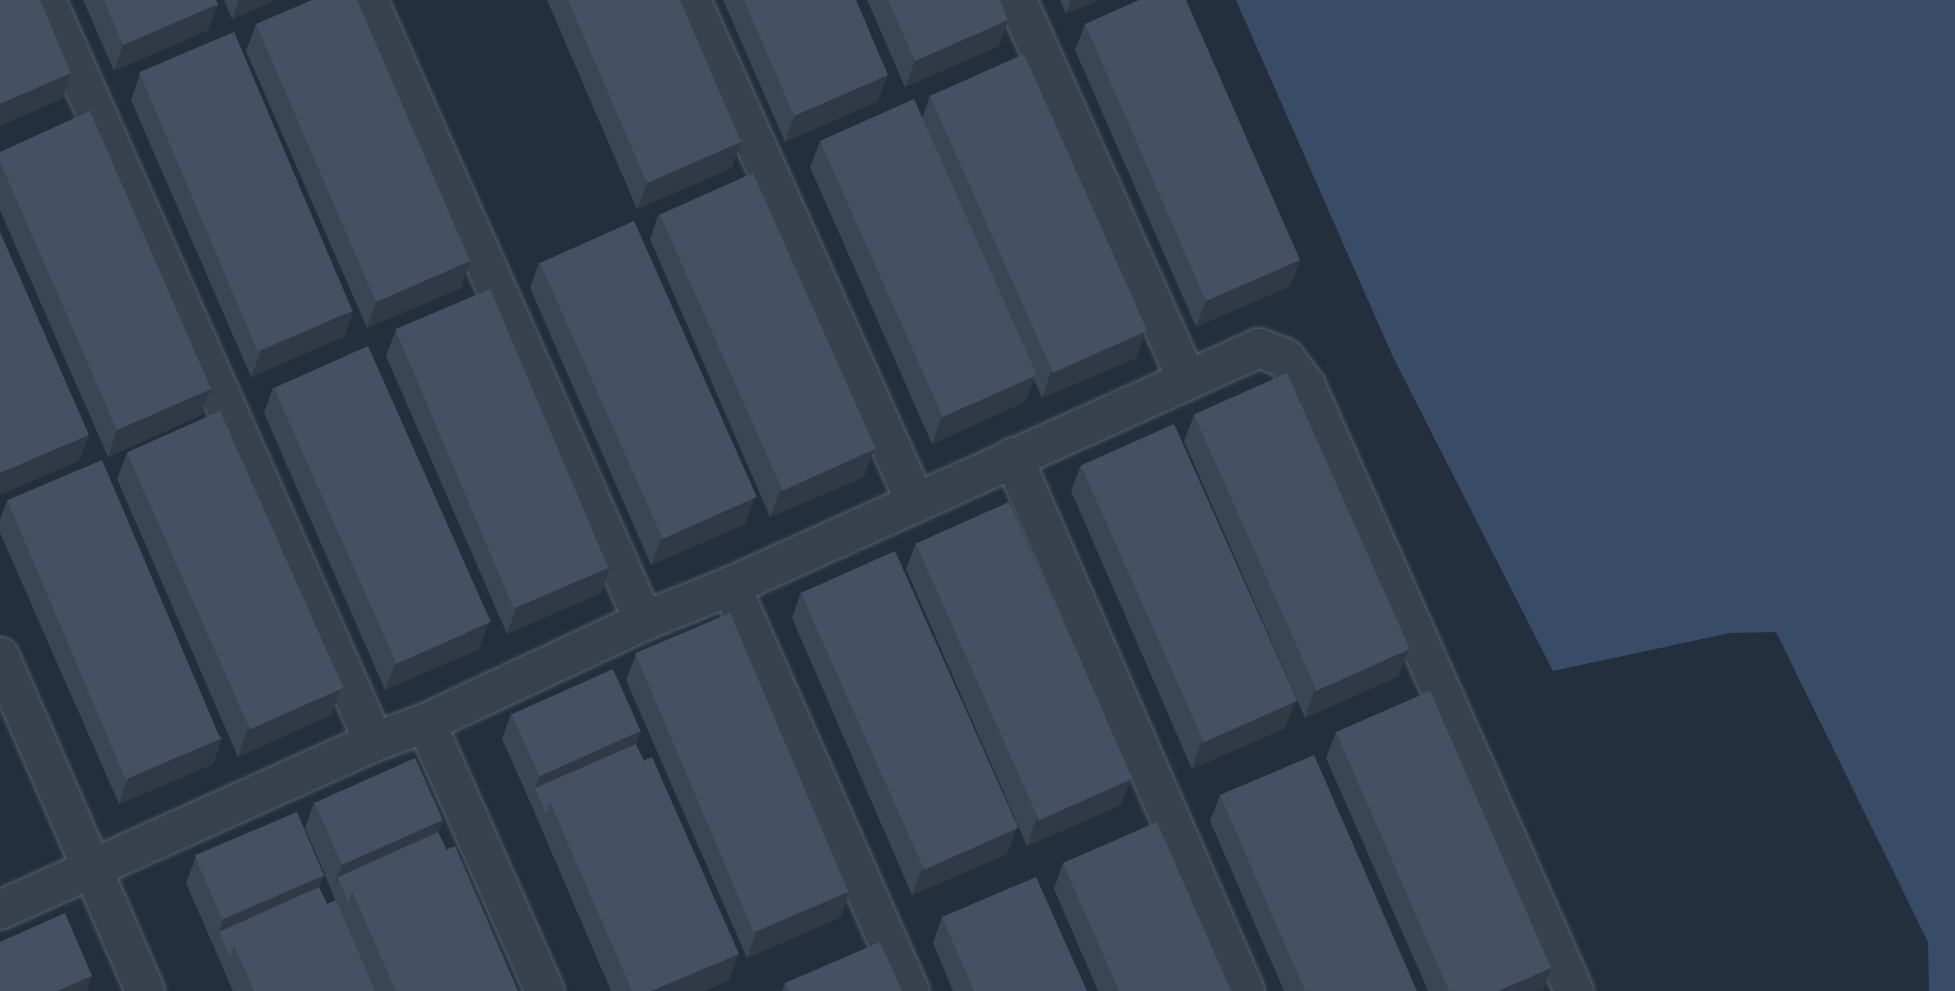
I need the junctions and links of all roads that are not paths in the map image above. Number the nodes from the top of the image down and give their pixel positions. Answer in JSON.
{"nodes":[{"id":1,"x":46,"y":0,"type":"edge"},
{"id":2,"x":368,"y":0,"type":"edge"},
{"id":3,"x":691,"y":0,"type":"edge"},
{"id":4,"x":1017,"y":0,"type":"edge"},
{"id":5,"x":1187,"y":380,"type":"junction"},
{"id":6,"x":1013,"y":457,"type":"junction"},
{"id":7,"x":915,"y":500,"type":"junction"},
{"id":8,"x":731,"y":586,"type":"junction"},
{"id":9,"x":644,"y":621,"type":"junction"},
{"id":10,"x":0,"y":657,"type":"edge"},
{"id":11,"x":426,"y":723,"type":"junction"},
{"id":12,"x":374,"y":742,"type":"junction"},
{"id":13,"x":89,"y":868,"type":"junction"},
{"id":14,"x":0,"y":910,"type":"edge"},
{"id":15,"x":145,"y":991,"type":"edge"},
{"id":16,"x":545,"y":991,"type":"edge"},
{"id":17,"x":910,"y":991,"type":"edge"},
{"id":18,"x":1245,"y":991,"type":"edge"},
{"id":19,"x":1574,"y":991,"type":"edge"}],
"edges":[{"from":1,"to":12,"type":"street"},
{"from":2,"to":9,"type":"street"},
{"from":3,"to":7,"type":"street"},
{"from":4,"to":5,"type":"street"},
{"from":5,"to":6,"type":"street"},
{"from":5,"to":19,"type":"street"},
{"from":6,"to":7,"type":"street"},
{"from":6,"to":18,"type":"street"},
{"from":7,"to":8,"type":"street"},
{"from":8,"to":9,"type":"street"},
{"from":8,"to":17,"type":"street"},
{"from":9,"to":11,"type":"street"},
{"from":10,"to":13,"type":"street"},
{"from":11,"to":12,"type":"street"},
{"from":11,"to":16,"type":"street"},
{"from":12,"to":13,"type":"street"},
{"from":13,"to":14,"type":"street"},
{"from":13,"to":15,"type":"street"}]}
